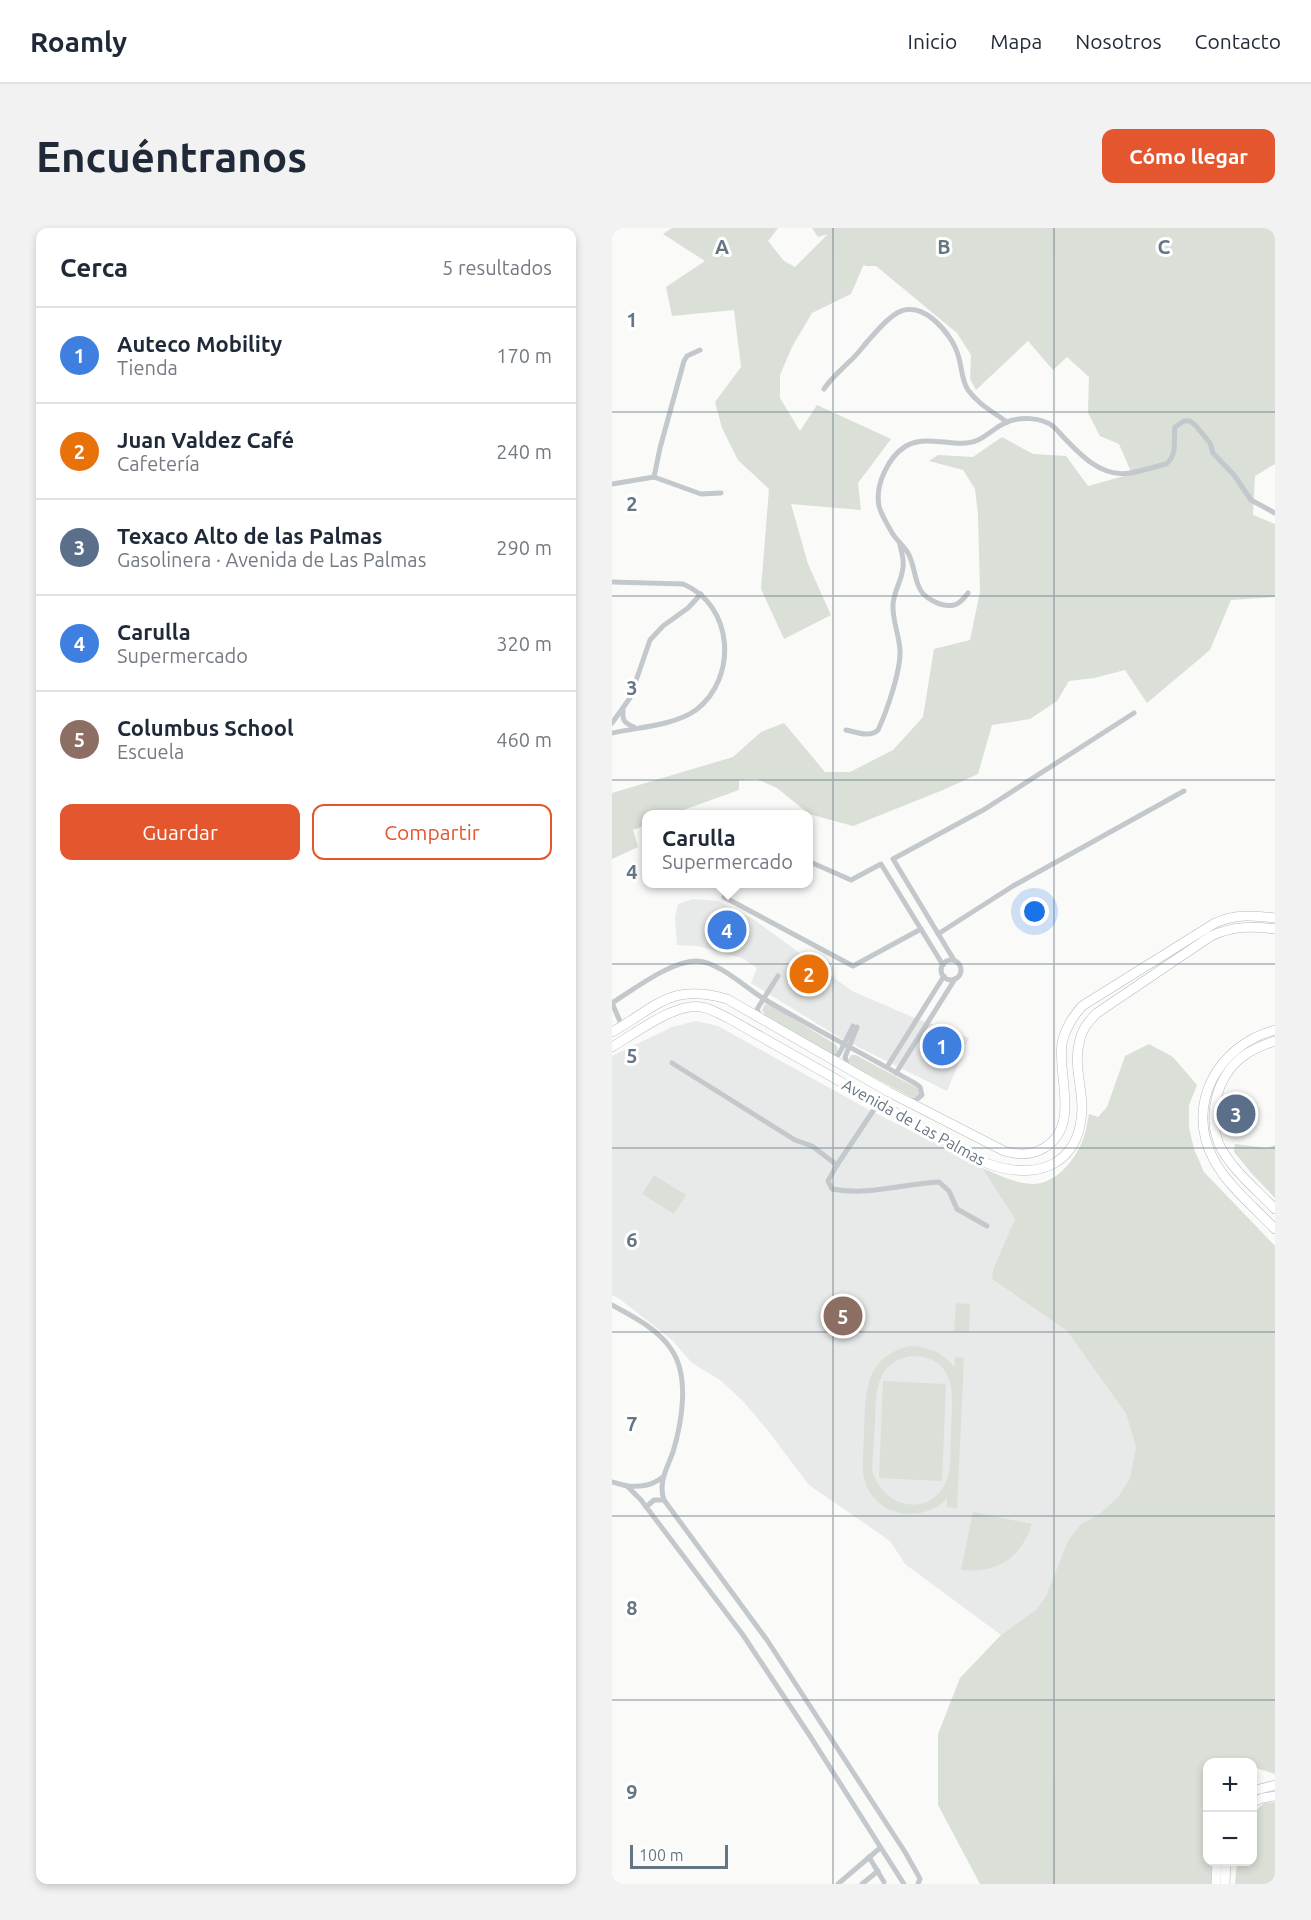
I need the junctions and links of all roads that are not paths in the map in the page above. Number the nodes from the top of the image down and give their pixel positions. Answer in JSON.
{"nodes":[{"id":1,"x":700,"y":350,"type":"dead end"},
{"id":2,"x":824,"y":389,"type":"dead end"},
{"id":3,"x":1007,"y":422,"type":"junction"},
{"id":4,"x":654,"y":477,"type":"junction"},
{"id":5,"x":612,"y":484,"type":"edge"},
{"id":6,"x":722,"y":492,"type":"dead end"},
{"id":7,"x":1275,"y":513,"type":"edge"},
{"id":8,"x":899,"y":540,"type":"junction"},
{"id":9,"x":612,"y":582,"type":"edge"},
{"id":10,"x":968,"y":593,"type":"dead end"},
{"id":11,"x":701,"y":594,"type":"junction"},
{"id":12,"x":623,"y":709,"type":"junction"},
{"id":13,"x":1134,"y":713,"type":"dead end"},
{"id":14,"x":612,"y":723,"type":"edge"},
{"id":15,"x":635,"y":728,"type":"junction"},
{"id":16,"x":846,"y":730,"type":"dead end"},
{"id":17,"x":612,"y":733,"type":"edge"},
{"id":18,"x":1184,"y":791,"type":"dead end"},
{"id":19,"x":813,"y":863,"type":"edge"},
{"id":20,"x":724,"y":897,"type":"dead end"},
{"id":21,"x":1275,"y":918,"type":"edge"},
{"id":22,"x":921,"y":929,"type":"junction"},
{"id":23,"x":1275,"y":929,"type":"edge"},
{"id":24,"x":938,"y":934,"type":"junction"},
{"id":25,"x":954,"y":960,"type":"junction"},
{"id":26,"x":943,"y":965,"type":"junction"},
{"id":27,"x":778,"y":976,"type":"dead end"},
{"id":28,"x":944,"y":976,"type":"junction"},
{"id":29,"x":955,"y":979,"type":"junction"},
{"id":30,"x":763,"y":999,"type":"junction"},
{"id":31,"x":612,"y":1003,"type":"edge"},
{"id":32,"x":764,"y":1020,"type":"junction"},
{"id":33,"x":622,"y":1026,"type":"junction"},
{"id":34,"x":855,"y":1027,"type":"dead end"},
{"id":35,"x":1275,"y":1030,"type":"edge"},
{"id":36,"x":612,"y":1032,"type":"edge"},
{"id":37,"x":1275,"y":1041,"type":"edge"},
{"id":38,"x":847,"y":1045,"type":"junction"},
{"id":39,"x":612,"y":1047,"type":"edge"},
{"id":40,"x":830,"y":1058,"type":"junction"},
{"id":41,"x":672,"y":1063,"type":"dead end"},
{"id":42,"x":887,"y":1067,"type":"junction"},
{"id":43,"x":848,"y":1068,"type":"junction"},
{"id":44,"x":896,"y":1073,"type":"junction"},
{"id":45,"x":901,"y":1098,"type":"junction"},
{"id":46,"x":879,"y":1102,"type":"junction"},
{"id":47,"x":837,"y":1165,"type":"junction"},
{"id":48,"x":1275,"y":1209,"type":"edge"},
{"id":49,"x":987,"y":1226,"type":"dead end"},
{"id":50,"x":1275,"y":1229,"type":"edge"},
{"id":51,"x":613,"y":1306,"type":"edge"},
{"id":52,"x":663,"y":1478,"type":"junction"},
{"id":53,"x":612,"y":1482,"type":"edge"},
{"id":54,"x":627,"y":1486,"type":"junction"},
{"id":55,"x":664,"y":1500,"type":"junction"},
{"id":56,"x":646,"y":1507,"type":"junction"},
{"id":57,"x":1275,"y":1785,"type":"edge"},
{"id":58,"x":1257,"y":1790,"type":"edge"},
{"id":59,"x":1275,"y":1796,"type":"edge"},
{"id":60,"x":1257,"y":1800,"type":"edge"},
{"id":61,"x":880,"y":1848,"type":"junction"},
{"id":62,"x":869,"y":1857,"type":"junction"},
{"id":63,"x":1217,"y":1866,"type":"edge"},
{"id":64,"x":1226,"y":1866,"type":"edge"},
{"id":65,"x":878,"y":1871,"type":"junction"},
{"id":66,"x":884,"y":1882,"type":"dead end"},
{"id":67,"x":838,"y":1884,"type":"edge"},
{"id":68,"x":862,"y":1884,"type":"edge"},
{"id":69,"x":904,"y":1884,"type":"edge"},
{"id":70,"x":918,"y":1884,"type":"edge"},
{"id":71,"x":1216,"y":1884,"type":"edge"},
{"id":72,"x":1225,"y":1884,"type":"edge"}],
"edges":[{"from":1,"to":4,"type":"street"},
{"from":2,"to":3,"type":"street"},
{"from":3,"to":7,"type":"street"},
{"from":3,"to":8,"type":"street"},
{"from":4,"to":5,"type":"street"},
{"from":4,"to":6,"type":"street"},
{"from":8,"to":10,"type":"street"},
{"from":8,"to":16,"type":"street"},
{"from":9,"to":11,"type":"street"},
{"from":11,"to":12,"type":"street"},
{"from":11,"to":15,"type":"street"},
{"from":12,"to":14,"type":"street"},
{"from":12,"to":15,"type":"street"},
{"from":13,"to":24,"type":"street"},
{"from":15,"to":17,"type":"street"},
{"from":18,"to":24,"type":"street"},
{"from":19,"to":22,"type":"street"},
{"from":20,"to":22,"type":"street"},
{"from":21,"to":45,"type":"main road","name":"Avenida de Las Palmas"},
{"from":22,"to":26,"type":"street"},
{"from":23,"to":46,"type":"main road","name":"Avenida de Las Palmas"},
{"from":24,"to":25,"type":"street"},
{"from":25,"to":26,"type":"street"},
{"from":25,"to":29,"type":"street"},
{"from":26,"to":28,"type":"street"},
{"from":27,"to":30,"type":"street"},
{"from":28,"to":29,"type":"street"},
{"from":28,"to":42,"type":"street"},
{"from":29,"to":44,"type":"street"},
{"from":30,"to":31,"type":"street"},
{"from":30,"to":32,"type":"street"},
{"from":30,"to":38,"type":"street"},
{"from":31,"to":33,"type":"street"},
{"from":32,"to":33,"type":"main road","name":"Avenida de Las Palmas"},
{"from":32,"to":40,"type":"main road","name":"Avenida de Las Palmas"},
{"from":33,"to":36,"type":"main road","name":"Avenida de Las Palmas"},
{"from":34,"to":38,"type":"street"},
{"from":35,"to":50,"type":"main road"},
{"from":37,"to":48,"type":"main road"},
{"from":38,"to":40,"type":"street"},
{"from":38,"to":42,"type":"street"},
{"from":38,"to":43,"type":"street"},
{"from":39,"to":46,"type":"main road","name":"Avenida de Las Palmas"},
{"from":40,"to":43,"type":"main road","name":"Avenida de Las Palmas"},
{"from":41,"to":47,"type":"street"},
{"from":42,"to":44,"type":"street"},
{"from":43,"to":45,"type":"main road","name":"Avenida de Las Palmas"},
{"from":44,"to":45,"type":"street"},
{"from":46,"to":47,"type":"street"},
{"from":47,"to":49,"type":"street"},
{"from":51,"to":52,"type":"street"},
{"from":52,"to":54,"type":"street"},
{"from":52,"to":55,"type":"street"},
{"from":53,"to":54,"type":"street"},
{"from":54,"to":56,"type":"street"},
{"from":55,"to":56,"type":"street"},
{"from":55,"to":70,"type":"street"},
{"from":56,"to":61,"type":"street"},
{"from":57,"to":58,"type":"main road"},
{"from":59,"to":60,"type":"main road"},
{"from":61,"to":62,"type":"street"},
{"from":61,"to":69,"type":"street"},
{"from":62,"to":65,"type":"street"},
{"from":62,"to":67,"type":"street"},
{"from":63,"to":71,"type":"main road"},
{"from":64,"to":72,"type":"main road"},
{"from":65,"to":66,"type":"street"},
{"from":65,"to":68,"type":"street"}]}
